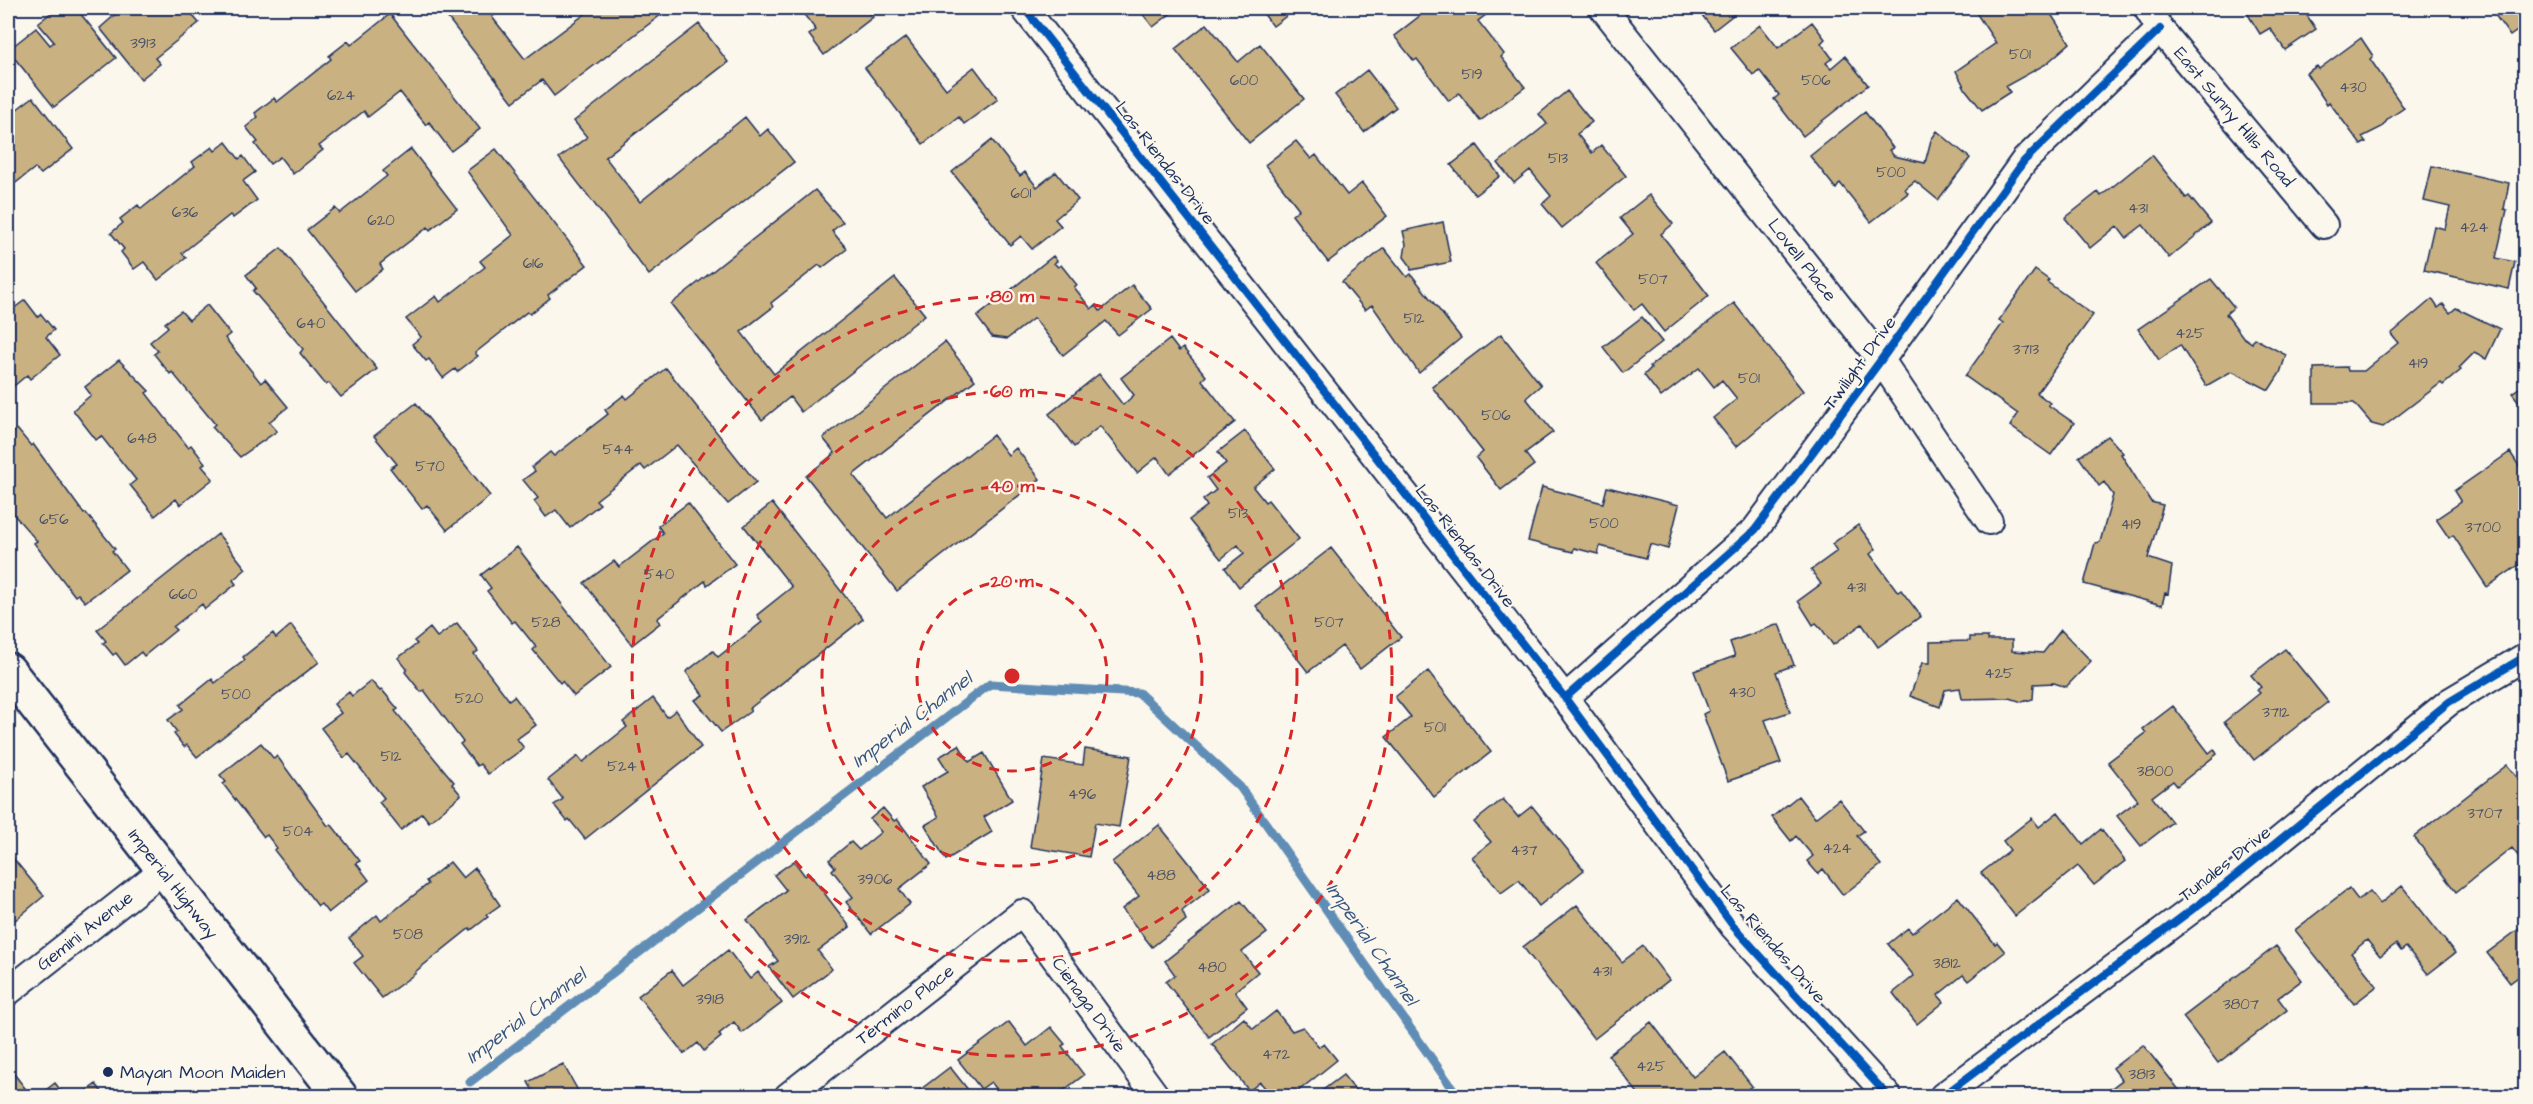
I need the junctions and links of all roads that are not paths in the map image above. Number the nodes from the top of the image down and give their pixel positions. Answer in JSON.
{"nodes":[{"id":1,"x":1024,"y":8,"type":"edge"},
{"id":2,"x":1603,"y":8,"type":"edge"},
{"id":3,"x":2154,"y":18,"type":"edge"},
{"id":4,"x":2324,"y":225,"type":"dead end"},
{"id":5,"x":1881,"y":360,"type":"junction"},
{"id":6,"x":1989,"y":521,"type":"dead end"},
{"id":7,"x":2526,"y":656,"type":"edge"},
{"id":8,"x":8,"y":670,"type":"edge"},
{"id":9,"x":1565,"y":698,"type":"junction"},
{"id":10,"x":163,"y":870,"type":"junction"},
{"id":11,"x":1022,"y":913,"type":"joint"},
{"id":12,"x":8,"y":992,"type":"edge"},
{"id":13,"x":340,"y":1096,"type":"edge"},
{"id":14,"x":788,"y":1096,"type":"edge"},
{"id":15,"x":1156,"y":1096,"type":"edge"},
{"id":16,"x":1888,"y":1096,"type":"edge"},
{"id":17,"x":1943,"y":1096,"type":"edge"}],
"edges":[{"from":1,"to":9,"type":"street","name":"Las Riendas Drive"},
{"from":2,"to":5,"type":"street","name":"Lovell Place"},
{"from":3,"to":4,"type":"street","name":"East Sunny Hills Road"},
{"from":3,"to":5,"type":"street","name":"Twilight Drive"},
{"from":5,"to":6,"type":"street","name":"Lovell Place"},
{"from":5,"to":9,"type":"street","name":"Twilight Drive"},
{"from":7,"to":17,"type":"street","name":"Tunales Drive"},
{"from":8,"to":10,"type":"main road","name":"Imperial Highway"},
{"from":9,"to":16,"type":"street","name":"Las Riendas Drive"},
{"from":10,"to":12,"type":"street","name":"Gemini Avenue"},
{"from":10,"to":13,"type":"main road","name":"Imperial Highway"},
{"from":11,"to":14,"type":"street","name":"Termino Place"},
{"from":11,"to":15,"type":"street","name":"Cienaga Drive"}]}
